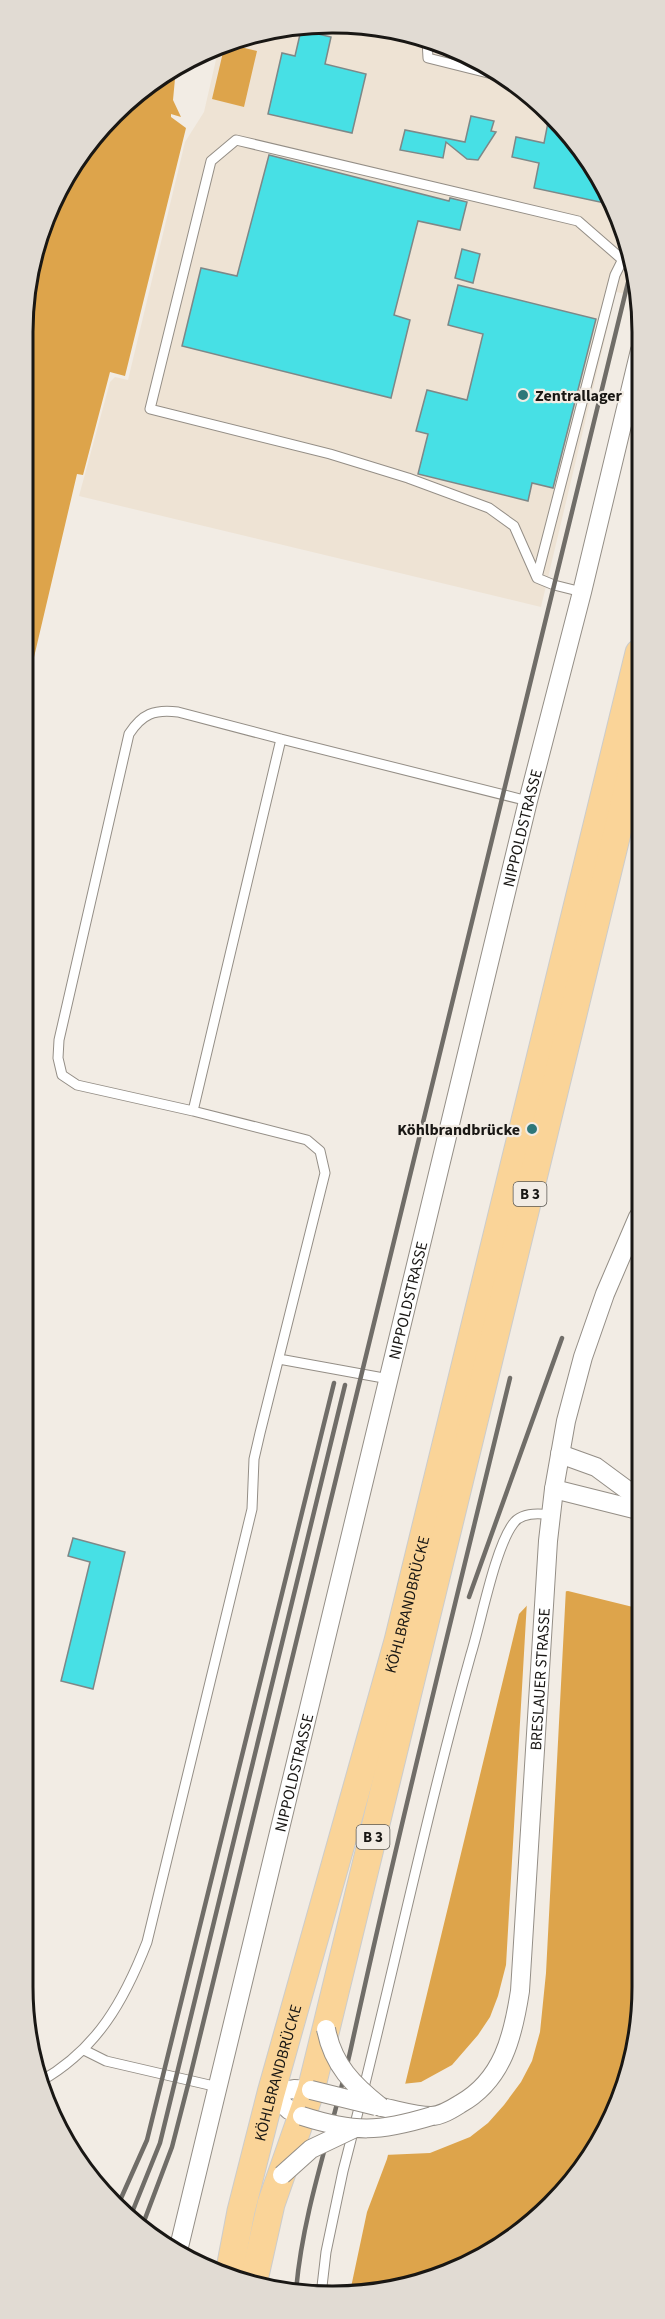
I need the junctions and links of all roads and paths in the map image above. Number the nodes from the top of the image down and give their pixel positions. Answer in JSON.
{"nodes":[{"id":1,"x":427,"y":49,"type":"edge"},
{"id":2,"x":477,"y":70,"type":"edge"},
{"id":3,"x":623,"y":260,"type":"edge"},
{"id":4,"x":623,"y":262,"type":"edge"},
{"id":5,"x":632,"y":383,"type":"edge"},
{"id":6,"x":537,"y":578,"type":"junction"},
{"id":7,"x":582,"y":592,"type":"junction"},
{"id":8,"x":632,"y":682,"type":"edge"},
{"id":9,"x":281,"y":739,"type":"junction"},
{"id":10,"x":632,"y":772,"type":"edge"},
{"id":11,"x":528,"y":801,"type":"junction"},
{"id":12,"x":193,"y":1111,"type":"junction"},
{"id":13,"x":632,"y":1232,"type":"edge"},
{"id":14,"x":279,"y":1359,"type":"junction"},
{"id":15,"x":389,"y":1379,"type":"junction"},
{"id":16,"x":560,"y":1454,"type":"junction"},
{"id":17,"x":554,"y":1489,"type":"junction"},
{"id":18,"x":632,"y":1494,"type":"edge"},
{"id":19,"x":632,"y":1508,"type":"edge"},
{"id":20,"x":550,"y":1515,"type":"junction"},
{"id":21,"x":326,"y":2029,"type":"junction"},
{"id":22,"x":84,"y":2050,"type":"junction"},
{"id":23,"x":47,"y":2077,"type":"edge"},
{"id":24,"x":218,"y":2087,"type":"junction"},
{"id":25,"x":311,"y":2090,"type":"junction"},
{"id":26,"x":271,"y":2093,"type":"junction"},
{"id":27,"x":381,"y":2107,"type":"junction"},
{"id":28,"x":302,"y":2116,"type":"junction"},
{"id":29,"x":432,"y":2116,"type":"junction"},
{"id":30,"x":352,"y":2129,"type":"junction"},
{"id":31,"x":282,"y":2175,"type":"junction"},
{"id":32,"x":180,"y":2244,"type":"edge"},
{"id":33,"x":230,"y":2268,"type":"edge"},
{"id":34,"x":255,"y":2276,"type":"edge"},
{"id":35,"x":322,"y":2285,"type":"edge"}],
"edges":[{"from":1,"to":2,"type":"lane"},
{"from":3,"to":6,"type":"lane"},
{"from":4,"to":6,"type":"lane"},
{"from":5,"to":7,"type":"street","name":"NIPPOLDSTRASSE"},
{"from":6,"to":7,"type":"lane"},
{"from":7,"to":11,"type":"street","name":"NIPPOLDSTRASSE"},
{"from":8,"to":26,"type":"main road","name":"KÖHLBRANDBRÜCKE","number":"B 3"},
{"from":9,"to":11,"type":"lane"},
{"from":9,"to":12,"type":"lane"},
{"from":9,"to":12,"type":"lane"},
{"from":10,"to":21,"type":"main road","name":"KÖHLBRANDBRÜCKE","number":"B 3"},
{"from":11,"to":15,"type":"street","name":"NIPPOLDSTRASSE"},
{"from":12,"to":14,"type":"lane"},
{"from":13,"to":16,"type":"street","name":"BRESLAUER STRASSE"},
{"from":14,"to":15,"type":"lane"},
{"from":14,"to":22,"type":"lane"},
{"from":15,"to":24,"type":"street","name":"NIPPOLDSTRASSE"},
{"from":16,"to":17,"type":"street","name":"BRESLAUER STRASSE"},
{"from":16,"to":18,"type":"street"},
{"from":17,"to":19,"type":"street"},
{"from":17,"to":20,"type":"street","name":"BRESLAUER STRASSE"},
{"from":20,"to":29,"type":"street","name":"BRESLAUER STRASSE"},
{"from":20,"to":35,"type":"lane"},
{"from":21,"to":25,"type":"main road","name":"KÖHLBRANDBRÜCKE","number":"B 3"},
{"from":21,"to":27,"type":"street","bridge":true},
{"from":22,"to":23,"type":"lane"},
{"from":22,"to":24,"type":"lane"},
{"from":24,"to":32,"type":"street","name":"NIPPOLDSTRASSE"},
{"from":25,"to":26,"type":"street"},
{"from":25,"to":27,"type":"street","bridge":true},
{"from":25,"to":28,"type":"main road","name":"KÖHLBRANDBRÜCKE","number":"B 3"},
{"from":26,"to":28,"type":"street","name":"BRESLAUER STRASSE"},
{"from":26,"to":33,"type":"main road","name":"KÖHLBRANDBRÜCKE","number":"B 3"},
{"from":27,"to":29,"type":"street","bridge":true},
{"from":28,"to":30,"type":"street","name":"BRESLAUER STRASSE","bridge":true},
{"from":28,"to":31,"type":"main road","name":"KÖHLBRANDBRÜCKE","number":"B 3"},
{"from":29,"to":30,"type":"street","name":"BRESLAUER STRASSE","bridge":true},
{"from":30,"to":31,"type":"street","name":"BRESLAUER STRASSE","bridge":true},
{"from":31,"to":34,"type":"main road","name":"KÖHLBRANDBRÜCKE","number":"B 3"}]}
